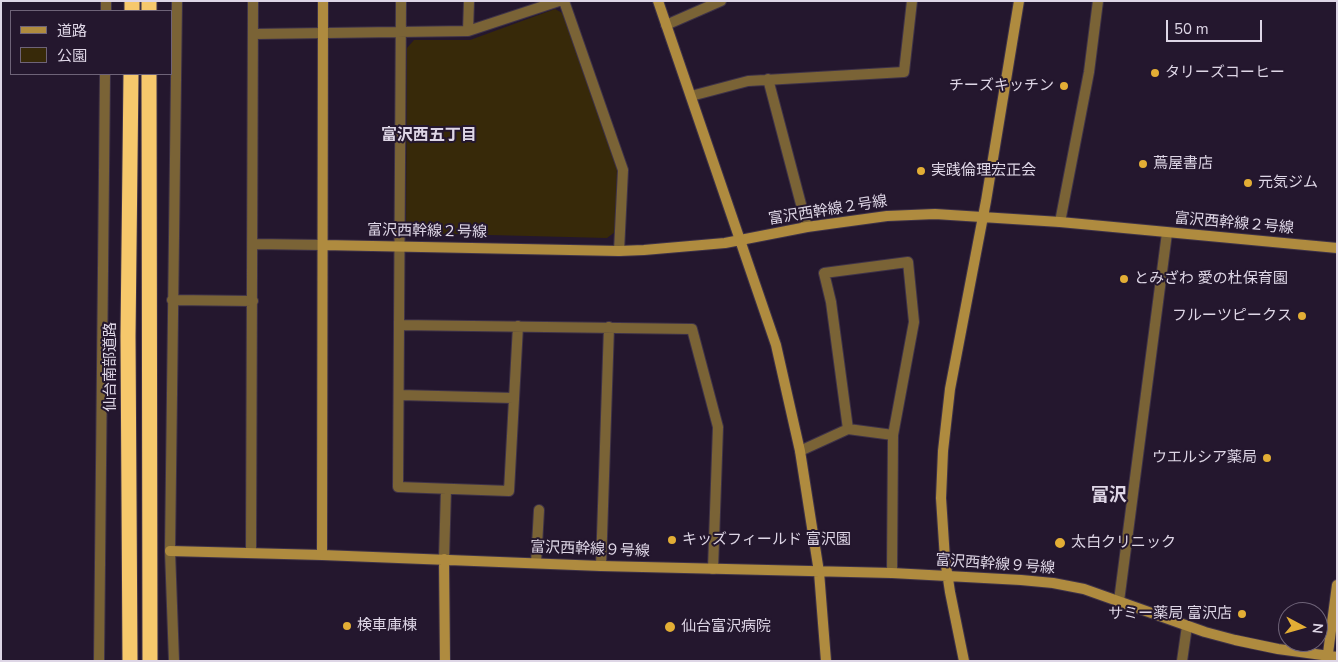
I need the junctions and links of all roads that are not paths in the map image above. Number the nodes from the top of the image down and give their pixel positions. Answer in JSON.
{"nodes":[{"id":1,"x":177,"y":1,"type":"edge"},
{"id":2,"x":253,"y":1,"type":"edge"},
{"id":3,"x":324,"y":1,"type":"edge"},
{"id":4,"x":401,"y":1,"type":"edge"},
{"id":5,"x":468,"y":1,"type":"edge"},
{"id":6,"x":559,"y":1,"type":"edge"},
{"id":7,"x":564,"y":1,"type":"edge"},
{"id":8,"x":658,"y":1,"type":"edge"},
{"id":9,"x":721,"y":1,"type":"edge"},
{"id":10,"x":912,"y":1,"type":"edge"},
{"id":11,"x":1019,"y":1,"type":"edge"},
{"id":12,"x":1098,"y":1,"type":"edge"},
{"id":13,"x":666,"y":25,"type":"junction"},
{"id":14,"x":468,"y":31,"type":"junction"},
{"id":15,"x":323,"y":33,"type":"junction"},
{"id":16,"x":401,"y":33,"type":"junction"},
{"id":17,"x":254,"y":34,"type":"junction"},
{"id":18,"x":105,"y":75,"type":"edge"},
{"id":19,"x":131,"y":75,"type":"edge"},
{"id":20,"x":149,"y":75,"type":"edge"},
{"id":21,"x":768,"y":79,"type":"junction"},
{"id":22,"x":691,"y":96,"type":"junction"},
{"id":23,"x":983,"y":216,"type":"junction"},
{"id":24,"x":1060,"y":222,"type":"junction"},
{"id":25,"x":807,"y":227,"type":"junction"},
{"id":26,"x":1168,"y":233,"type":"junction"},
{"id":27,"x":740,"y":240,"type":"junction"},
{"id":28,"x":254,"y":244,"type":"junction"},
{"id":29,"x":323,"y":245,"type":"junction"},
{"id":30,"x":400,"y":247,"type":"junction"},
{"id":31,"x":1337,"y":248,"type":"edge"},
{"id":32,"x":619,"y":251,"type":"junction"},
{"id":33,"x":172,"y":300,"type":"junction"},
{"id":34,"x":253,"y":301,"type":"junction"},
{"id":35,"x":399,"y":325,"type":"junction"},
{"id":36,"x":518,"y":326,"type":"junction"},
{"id":37,"x":610,"y":327,"type":"junction"},
{"id":38,"x":400,"y":395,"type":"junction"},
{"id":39,"x":513,"y":398,"type":"junction"},
{"id":40,"x":848,"y":430,"type":"junction"},
{"id":41,"x":893,"y":435,"type":"junction"},
{"id":42,"x":800,"y":451,"type":"junction"},
{"id":43,"x":446,"y":489,"type":"junction"},
{"id":44,"x":539,"y":510,"type":"dead end"},
{"id":45,"x":170,"y":551,"type":"junction"},
{"id":46,"x":252,"y":553,"type":"junction"},
{"id":47,"x":322,"y":555,"type":"junction"},
{"id":48,"x":444,"y":559,"type":"junction"},
{"id":49,"x":536,"y":563,"type":"junction"},
{"id":50,"x":601,"y":566,"type":"junction"},
{"id":51,"x":713,"y":569,"type":"junction"},
{"id":52,"x":819,"y":572,"type":"junction"},
{"id":53,"x":892,"y":573,"type":"junction"},
{"id":54,"x":947,"y":575,"type":"junction"},
{"id":55,"x":1337,"y":585,"type":"edge"},
{"id":56,"x":1119,"y":601,"type":"junction"},
{"id":57,"x":1186,"y":626,"type":"junction"},
{"id":58,"x":1331,"y":658,"type":"edge"},
{"id":59,"x":99,"y":661,"type":"edge"},
{"id":60,"x":130,"y":661,"type":"edge"},
{"id":61,"x":150,"y":661,"type":"edge"},
{"id":62,"x":174,"y":661,"type":"edge"},
{"id":63,"x":444,"y":661,"type":"edge"},
{"id":64,"x":826,"y":661,"type":"edge"},
{"id":65,"x":964,"y":661,"type":"edge"},
{"id":66,"x":1182,"y":661,"type":"edge"}],
"edges":[{"from":1,"to":33,"type":"street"},
{"from":2,"to":17,"type":"street"},
{"from":3,"to":15,"type":"street"},
{"from":4,"to":16,"type":"street"},
{"from":5,"to":14,"type":"street"},
{"from":6,"to":14,"type":"street"},
{"from":7,"to":32,"type":"street"},
{"from":8,"to":13,"type":"street"},
{"from":9,"to":13,"type":"street"},
{"from":10,"to":21,"type":"street"},
{"from":11,"to":23,"type":"street"},
{"from":12,"to":24,"type":"street"},
{"from":13,"to":22,"type":"street"},
{"from":14,"to":16,"type":"street"},
{"from":15,"to":16,"type":"street"},
{"from":15,"to":17,"type":"street"},
{"from":15,"to":29,"type":"street"},
{"from":16,"to":30,"type":"street"},
{"from":17,"to":28,"type":"street"},
{"from":18,"to":59,"type":"street"},
{"from":19,"to":60,"type":"highway","name":"仙台南部道路"},
{"from":20,"to":61,"type":"highway"},
{"from":21,"to":22,"type":"street"},
{"from":21,"to":25,"type":"street"},
{"from":22,"to":27,"type":"street"},
{"from":23,"to":24,"type":"street","name":"富沢西幹線２号線"},
{"from":23,"to":25,"type":"street","name":"富沢西幹線２号線"},
{"from":23,"to":54,"type":"street"},
{"from":24,"to":26,"type":"street","name":"富沢西幹線２号線"},
{"from":25,"to":27,"type":"street","name":"富沢西幹線２号線"},
{"from":26,"to":31,"type":"street","name":"富沢西幹線２号線"},
{"from":26,"to":56,"type":"street"},
{"from":27,"to":32,"type":"street","name":"富沢西幹線２号線"},
{"from":27,"to":42,"type":"street"},
{"from":28,"to":29,"type":"street"},
{"from":28,"to":34,"type":"street"},
{"from":29,"to":30,"type":"street","name":"富沢西幹線２号線"},
{"from":29,"to":47,"type":"street"},
{"from":30,"to":32,"type":"street","name":"富沢西幹線２号線"},
{"from":30,"to":35,"type":"street"},
{"from":33,"to":34,"type":"street"},
{"from":33,"to":45,"type":"street"},
{"from":34,"to":46,"type":"street"},
{"from":35,"to":36,"type":"street"},
{"from":35,"to":38,"type":"street"},
{"from":36,"to":37,"type":"street"},
{"from":36,"to":39,"type":"street"},
{"from":37,"to":50,"type":"street"},
{"from":37,"to":51,"type":"street"},
{"from":38,"to":39,"type":"street"},
{"from":38,"to":43,"type":"street"},
{"from":39,"to":43,"type":"street"},
{"from":40,"to":41,"type":"street"},
{"from":40,"to":41,"type":"street"},
{"from":40,"to":42,"type":"street"},
{"from":41,"to":53,"type":"street"},
{"from":42,"to":52,"type":"street"},
{"from":43,"to":48,"type":"street"},
{"from":44,"to":49,"type":"street"},
{"from":45,"to":46,"type":"street","name":"富沢西幹線９号線"},
{"from":45,"to":62,"type":"street"},
{"from":46,"to":47,"type":"street","name":"富沢西幹線９号線"},
{"from":47,"to":48,"type":"street","name":"富沢西幹線９号線"},
{"from":48,"to":49,"type":"street","name":"富沢西幹線９号線"},
{"from":48,"to":63,"type":"street"},
{"from":49,"to":50,"type":"street","name":"富沢西幹線９号線"},
{"from":50,"to":51,"type":"street","name":"富沢西幹線９号線"},
{"from":51,"to":52,"type":"street","name":"富沢西幹線９号線"},
{"from":52,"to":53,"type":"street","name":"富沢西幹線９号線"},
{"from":52,"to":64,"type":"street"},
{"from":53,"to":54,"type":"street","name":"富沢西幹線９号線"},
{"from":54,"to":56,"type":"street","name":"富沢西幹線９号線"},
{"from":54,"to":65,"type":"street"},
{"from":55,"to":58,"type":"street"},
{"from":56,"to":57,"type":"street","name":"富沢西幹線９号線"},
{"from":57,"to":58,"type":"street","name":"富沢西幹線９号線"},
{"from":57,"to":66,"type":"street"}]}
